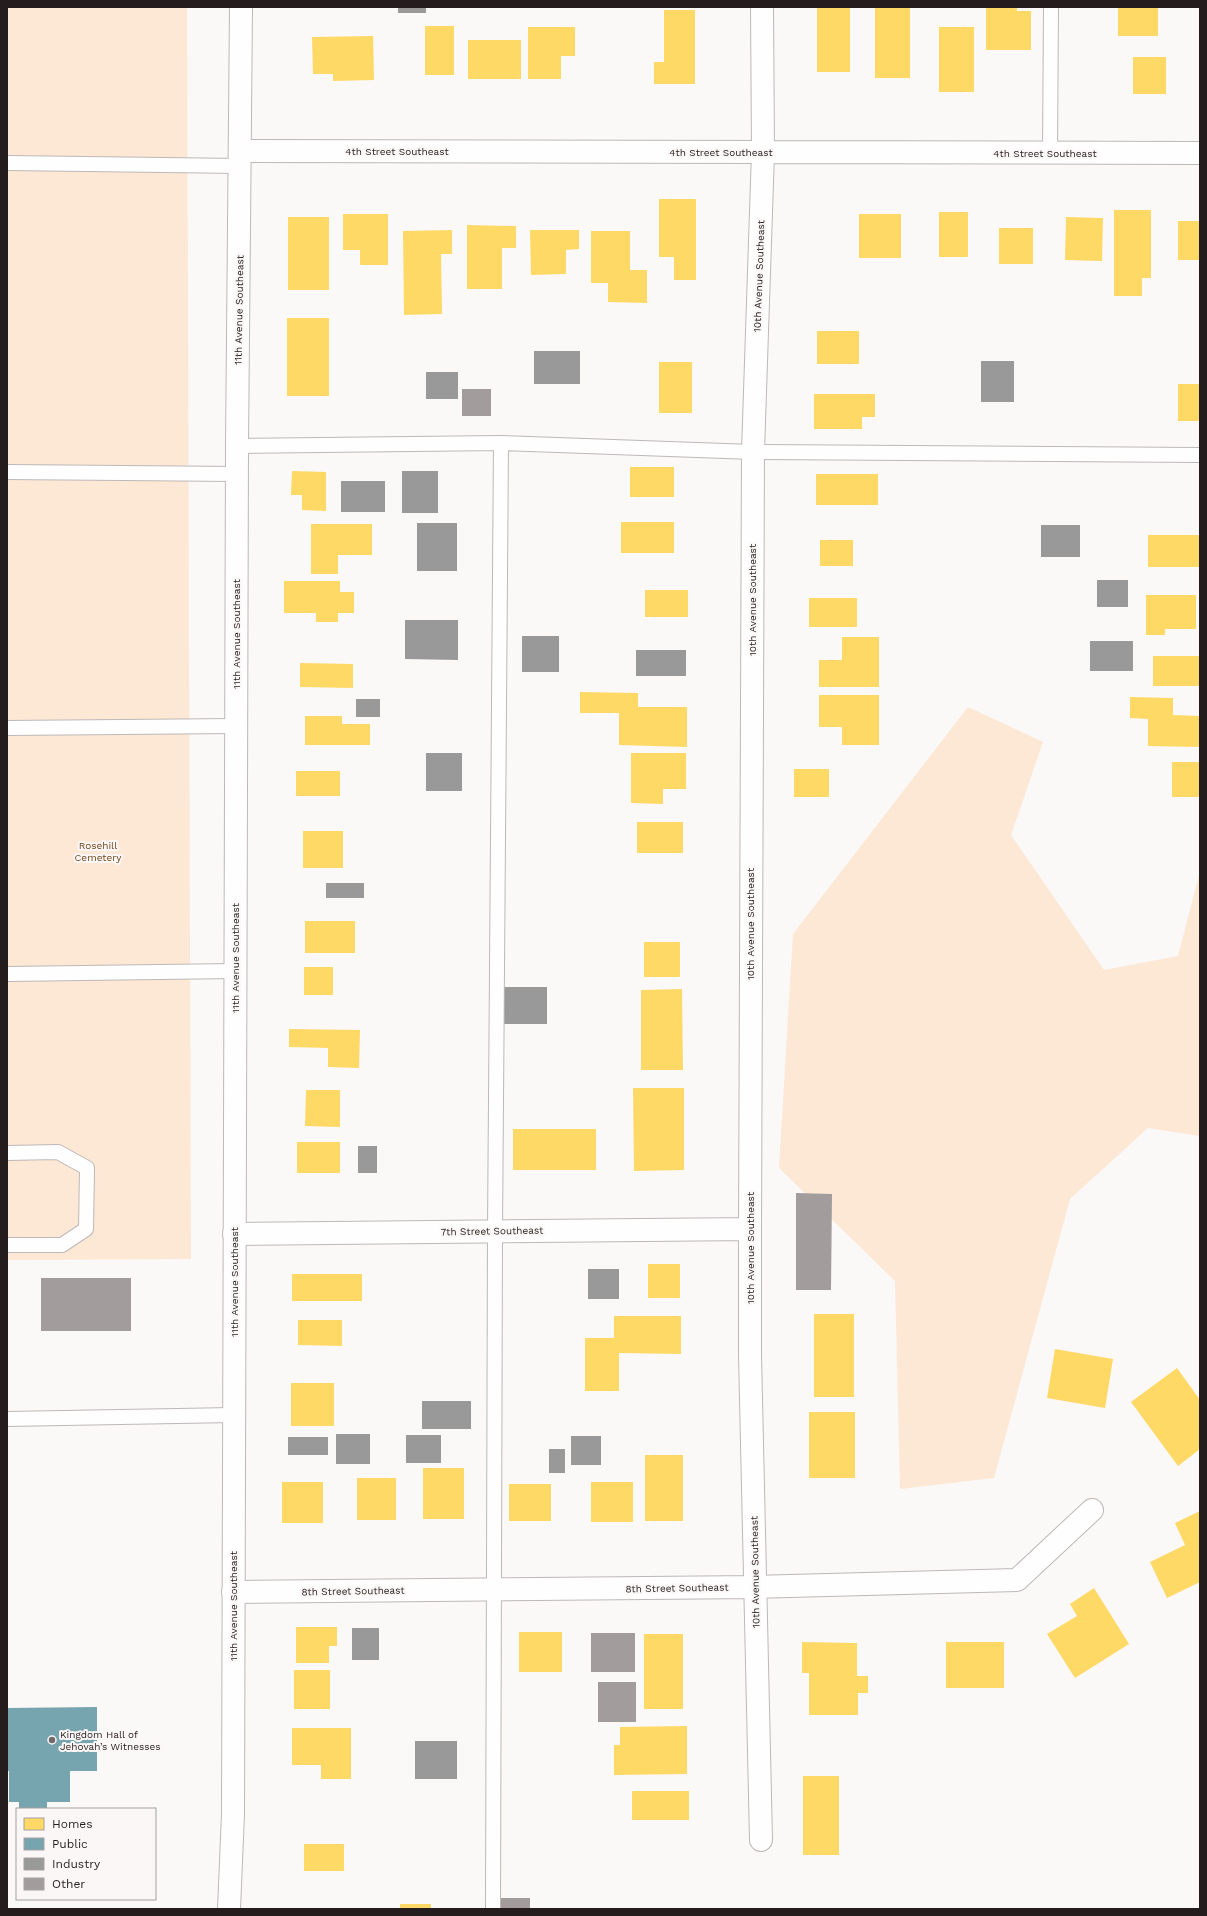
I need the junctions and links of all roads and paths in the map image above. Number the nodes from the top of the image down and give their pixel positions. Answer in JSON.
{"nodes":[{"id":1,"x":241,"y":7,"type":"edge"},
{"id":2,"x":762,"y":7,"type":"edge"},
{"id":3,"x":1051,"y":7,"type":"edge"},
{"id":4,"x":763,"y":152,"type":"junction"},
{"id":5,"x":1050,"y":153,"type":"junction"},
{"id":6,"x":1200,"y":153,"type":"edge"},
{"id":7,"x":241,"y":159,"type":"junction"},
{"id":8,"x":7,"y":163,"type":"edge"},
{"id":9,"x":501,"y":443,"type":"junction"},
{"id":10,"x":237,"y":446,"type":"junction"},
{"id":11,"x":753,"y":452,"type":"junction"},
{"id":12,"x":1200,"y":455,"type":"edge"},
{"id":13,"x":7,"y":472,"type":"edge"},
{"id":14,"x":237,"y":474,"type":"junction"},
{"id":15,"x":236,"y":726,"type":"junction"},
{"id":16,"x":7,"y":728,"type":"edge"},
{"id":17,"x":235,"y":971,"type":"junction"},
{"id":18,"x":7,"y":974,"type":"edge"},
{"id":19,"x":7,"y":1153,"type":"edge"},
{"id":20,"x":750,"y":1229,"type":"junction"},
{"id":21,"x":495,"y":1231,"type":"junction"},
{"id":22,"x":234,"y":1234,"type":"junction"},
{"id":23,"x":7,"y":1245,"type":"edge"},
{"id":24,"x":234,"y":1415,"type":"junction"},
{"id":25,"x":7,"y":1419,"type":"edge"},
{"id":26,"x":1092,"y":1510,"type":"dead end"},
{"id":27,"x":756,"y":1587,"type":"junction"},
{"id":28,"x":494,"y":1590,"type":"junction"},
{"id":29,"x":233,"y":1592,"type":"junction"},
{"id":30,"x":761,"y":1840,"type":"dead end"},
{"id":31,"x":229,"y":1909,"type":"edge"},
{"id":32,"x":494,"y":1909,"type":"edge"}],
"edges":[{"from":1,"to":7,"type":"street","name":"11th Avenue Southeast"},
{"from":2,"to":4,"type":"street","name":"10th Avenue Southeast"},
{"from":3,"to":5,"type":"lane"},
{"from":4,"to":5,"type":"street","name":"4th Street Southeast"},
{"from":4,"to":7,"type":"street","name":"4th Street Southeast"},
{"from":4,"to":11,"type":"street","name":"10th Avenue Southeast"},
{"from":5,"to":6,"type":"street","name":"4th Street Southeast"},
{"from":7,"to":8,"type":"lane"},
{"from":7,"to":10,"type":"street","name":"11th Avenue Southeast"},
{"from":9,"to":10,"type":"lane"},
{"from":9,"to":11,"type":"lane"},
{"from":9,"to":21,"type":"lane"},
{"from":10,"to":14,"type":"street","name":"11th Avenue Southeast"},
{"from":11,"to":12,"type":"lane"},
{"from":11,"to":20,"type":"street","name":"10th Avenue Southeast"},
{"from":13,"to":14,"type":"lane"},
{"from":14,"to":15,"type":"street","name":"11th Avenue Southeast"},
{"from":15,"to":16,"type":"lane"},
{"from":15,"to":17,"type":"street","name":"11th Avenue Southeast"},
{"from":17,"to":18,"type":"lane"},
{"from":17,"to":22,"type":"street","name":"11th Avenue Southeast"},
{"from":19,"to":23,"type":"lane"},
{"from":20,"to":21,"type":"street","name":"7th Street Southeast"},
{"from":20,"to":27,"type":"street","name":"10th Avenue Southeast"},
{"from":21,"to":22,"type":"street","name":"7th Street Southeast"},
{"from":21,"to":28,"type":"lane"},
{"from":22,"to":24,"type":"street","name":"11th Avenue Southeast"},
{"from":24,"to":25,"type":"lane"},
{"from":24,"to":29,"type":"street","name":"11th Avenue Southeast"},
{"from":26,"to":27,"type":"street","name":"8th Street Southeast"},
{"from":27,"to":28,"type":"street","name":"8th Street Southeast"},
{"from":27,"to":30,"type":"street","name":"10th Avenue Southeast"},
{"from":28,"to":29,"type":"street","name":"8th Street Southeast"},
{"from":28,"to":32,"type":"lane"},
{"from":29,"to":31,"type":"street","name":"11th Avenue Southeast"}]}
